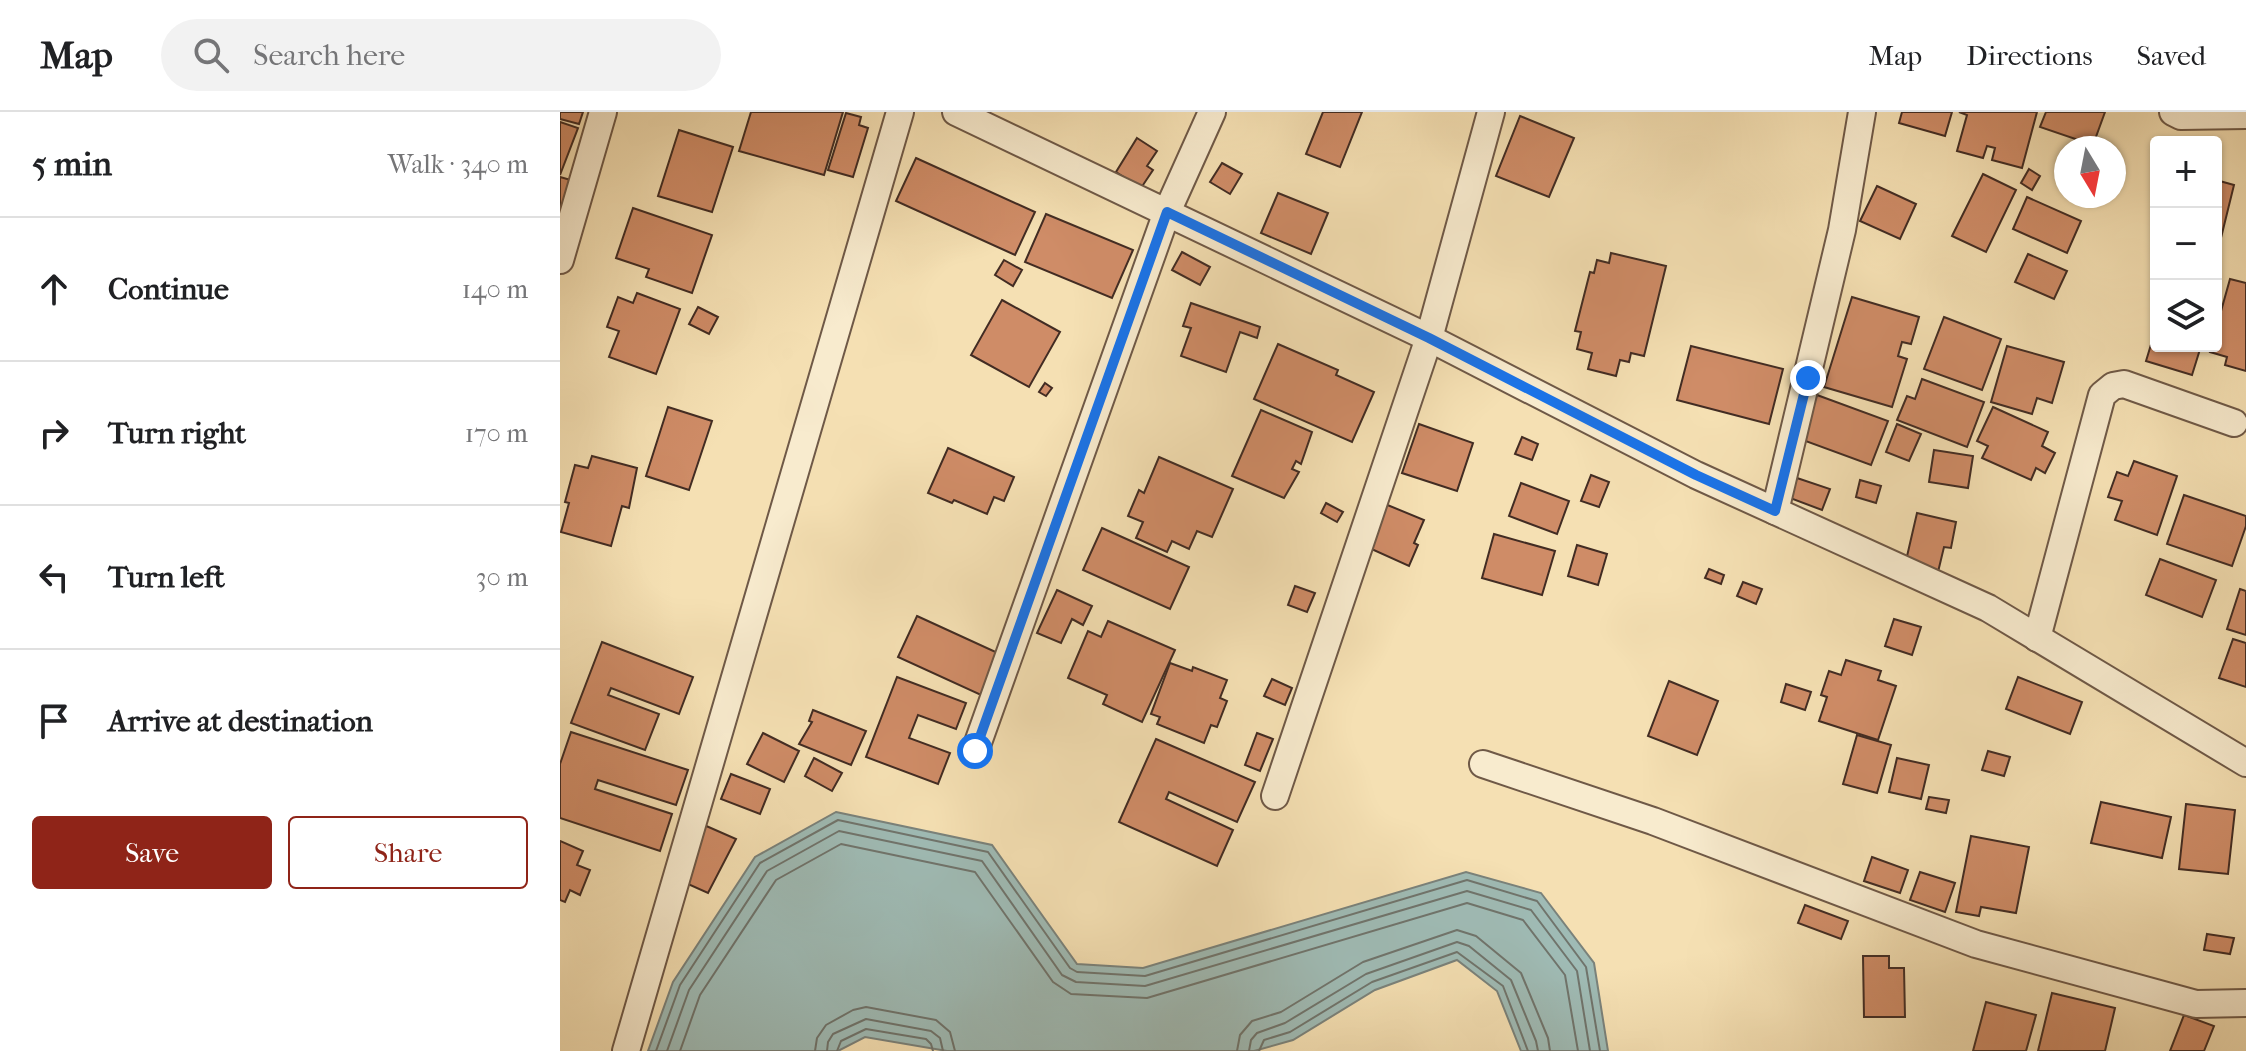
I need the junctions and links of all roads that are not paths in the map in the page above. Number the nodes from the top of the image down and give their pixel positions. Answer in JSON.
{"nodes":[{"id":1,"x":603,"y":112,"type":"edge"},
{"id":2,"x":900,"y":112,"type":"edge"},
{"id":3,"x":956,"y":112,"type":"edge"},
{"id":4,"x":1212,"y":112,"type":"edge"},
{"id":5,"x":1491,"y":112,"type":"edge"},
{"id":6,"x":1862,"y":112,"type":"edge"},
{"id":7,"x":2173,"y":112,"type":"edge"},
{"id":8,"x":2246,"y":115,"type":"edge"},
{"id":9,"x":1167,"y":212,"type":"junction"},
{"id":10,"x":560,"y":260,"type":"edge"},
{"id":11,"x":1429,"y":338,"type":"junction"},
{"id":12,"x":2234,"y":423,"type":"dead end"},
{"id":13,"x":1775,"y":511,"type":"junction"},
{"id":14,"x":2037,"y":638,"type":"junction"},
{"id":15,"x":975,"y":751,"type":"dead end"},
{"id":16,"x":2246,"y":763,"type":"edge"},
{"id":17,"x":1483,"y":764,"type":"dead end"},
{"id":18,"x":1275,"y":796,"type":"dead end"},
{"id":19,"x":2246,"y":1003,"type":"edge"},
{"id":20,"x":626,"y":1051,"type":"edge"}],
"edges":[{"from":1,"to":10,"type":"street"},
{"from":2,"to":20,"type":"street"},
{"from":3,"to":9,"type":"street"},
{"from":4,"to":9,"type":"street"},
{"from":5,"to":11,"type":"street"},
{"from":6,"to":13,"type":"street"},
{"from":7,"to":8,"type":"street"},
{"from":9,"to":11,"type":"street"},
{"from":9,"to":15,"type":"street"},
{"from":11,"to":13,"type":"street"},
{"from":11,"to":18,"type":"street"},
{"from":12,"to":14,"type":"street"},
{"from":13,"to":14,"type":"street"},
{"from":14,"to":16,"type":"street"},
{"from":17,"to":19,"type":"street"}]}
